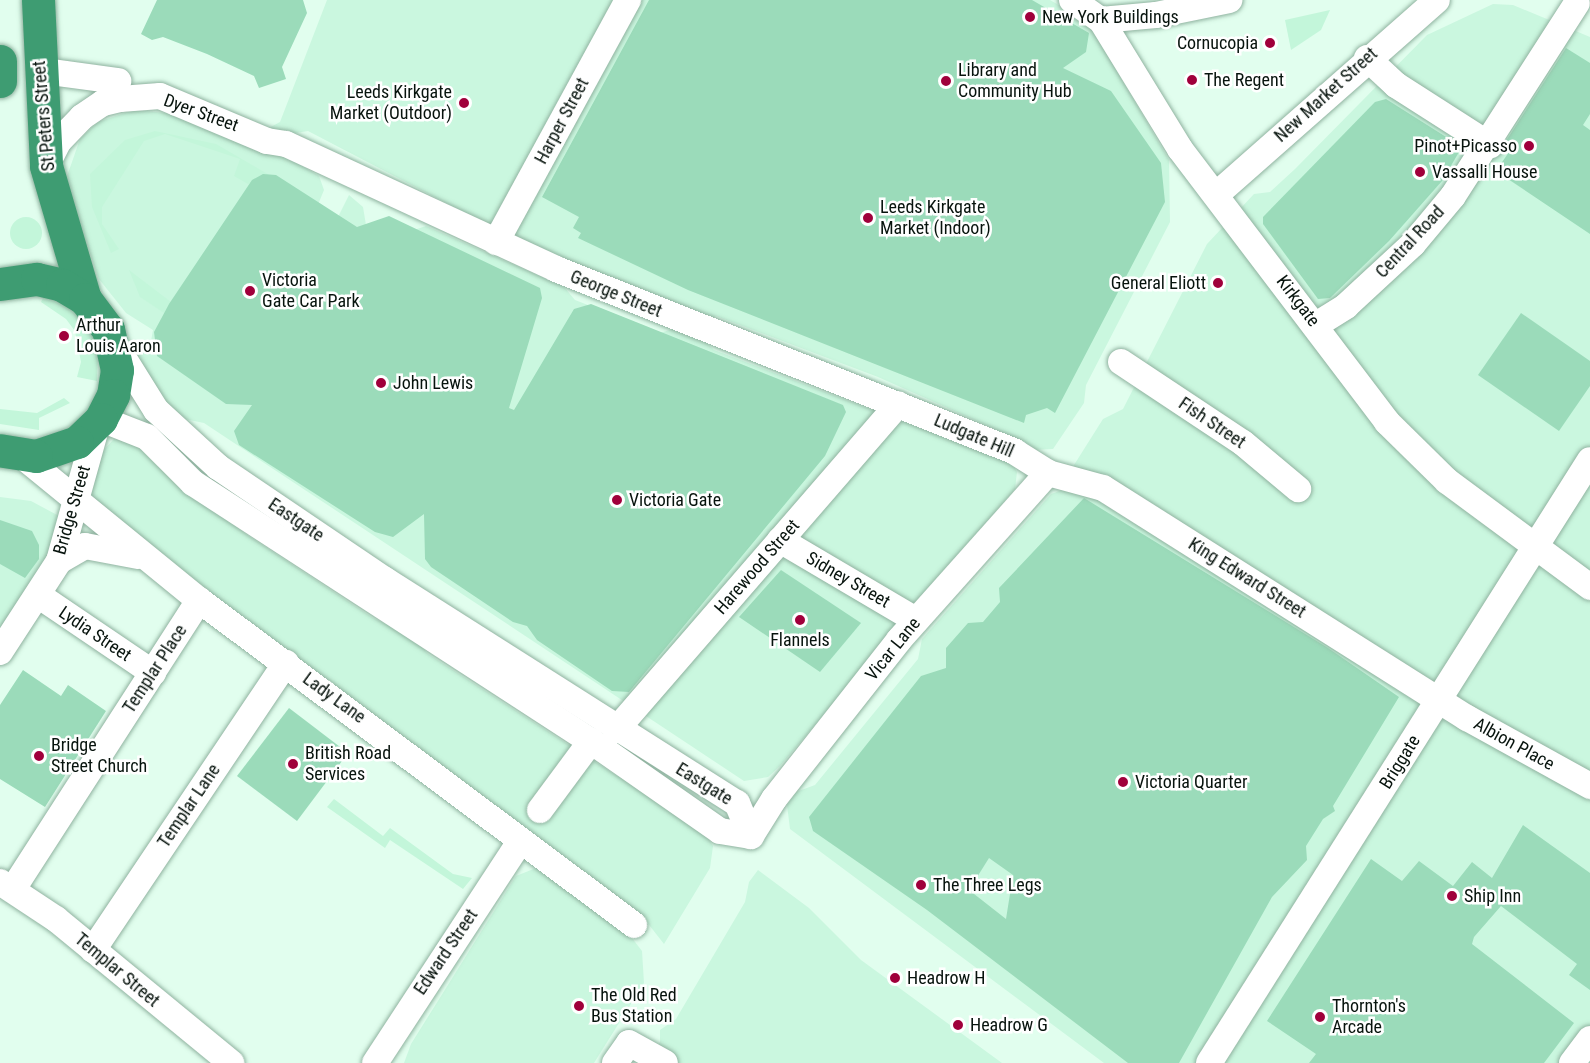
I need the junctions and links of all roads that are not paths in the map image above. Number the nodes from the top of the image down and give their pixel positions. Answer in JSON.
{"nodes":[{"id":1,"x":38,"y":0,"type":"edge"},
{"id":2,"x":627,"y":0,"type":"edge"},
{"id":3,"x":1072,"y":0,"type":"edge"},
{"id":4,"x":1229,"y":0,"type":"edge"},
{"id":5,"x":1437,"y":0,"type":"edge"},
{"id":6,"x":1577,"y":3,"type":"dead end"},
{"id":7,"x":1101,"y":20,"type":"junction"},
{"id":8,"x":1367,"y":58,"type":"junction"},
{"id":9,"x":0,"y":61,"type":"edge"},
{"id":10,"x":51,"y":72,"type":"dead end"},
{"id":11,"x":0,"y":81,"type":"edge"},
{"id":12,"x":118,"y":81,"type":"dead end"},
{"id":13,"x":1490,"y":145,"type":"junction"},
{"id":14,"x":46,"y":166,"type":"junction"},
{"id":15,"x":340,"y":171,"type":"joint"},
{"id":16,"x":1217,"y":194,"type":"junction"},
{"id":17,"x":496,"y":242,"type":"junction"},
{"id":18,"x":0,"y":284,"type":"edge"},
{"id":19,"x":85,"y":299,"type":"junction"},
{"id":20,"x":1316,"y":325,"type":"junction"},
{"id":21,"x":114,"y":343,"type":"junction"},
{"id":22,"x":1121,"y":363,"type":"dead end"},
{"id":23,"x":898,"y":404,"type":"junction"},
{"id":24,"x":99,"y":422,"type":"junction"},
{"id":25,"x":10,"y":456,"type":"edge"},
{"id":26,"x":1590,"y":460,"type":"edge"},
{"id":27,"x":1048,"y":473,"type":"junction"},
{"id":28,"x":1298,"y":489,"type":"dead end"},
{"id":29,"x":75,"y":501,"type":"junction"},
{"id":30,"x":780,"y":540,"type":"junction"},
{"id":31,"x":1533,"y":546,"type":"junction"},
{"id":32,"x":147,"y":559,"type":"junction"},
{"id":33,"x":59,"y":561,"type":"junction"},
{"id":34,"x":1590,"y":587,"type":"edge"},
{"id":35,"x":38,"y":595,"type":"junction"},
{"id":36,"x":199,"y":600,"type":"junction"},
{"id":37,"x":916,"y":620,"type":"junction"},
{"id":38,"x":0,"y":652,"type":"edge"},
{"id":39,"x":286,"y":663,"type":"junction"},
{"id":40,"x":153,"y":673,"type":"junction"},
{"id":41,"x":1440,"y":700,"type":"junction"},
{"id":42,"x":616,"y":730,"type":"junction"},
{"id":43,"x":591,"y":741,"type":"junction"},
{"id":44,"x":1590,"y":786,"type":"edge"},
{"id":45,"x":540,"y":810,"type":"dead end"},
{"id":46,"x":751,"y":836,"type":"junction"},
{"id":47,"x":519,"y":843,"type":"junction"},
{"id":48,"x":7,"y":885,"type":"edge"},
{"id":49,"x":634,"y":925,"type":"dead end"},
{"id":50,"x":93,"y":950,"type":"junction"},
{"id":51,"x":1590,"y":1039,"type":"edge"},
{"id":52,"x":622,"y":1053,"type":"edge"},
{"id":53,"x":379,"y":1057,"type":"edge"},
{"id":54,"x":231,"y":1063,"type":"edge"},
{"id":55,"x":665,"y":1063,"type":"edge"},
{"id":56,"x":1209,"y":1063,"type":"edge"},
{"id":57,"x":1572,"y":1063,"type":"edge"}],
"edges":[{"from":1,"to":14,"type":"highway","name":"St Peters Street"},
{"from":2,"to":17,"type":"street","name":"Harper Street"},
{"from":3,"to":7,"type":"street"},
{"from":4,"to":7,"type":"street"},
{"from":5,"to":8,"type":"street","name":"New Market Street"},
{"from":6,"to":13,"type":"street","name":"Central Road"},
{"from":7,"to":16,"type":"street","name":"Kirkgate"},
{"from":8,"to":13,"type":"street"},
{"from":8,"to":16,"type":"street","name":"New Market Street"},
{"from":9,"to":11,"type":"highway"},
{"from":10,"to":12,"type":"street"},
{"from":13,"to":20,"type":"street","name":"Central Road"},
{"from":14,"to":15,"type":"street","name":"Dyer Street"},
{"from":14,"to":19,"type":"highway","name":"St Peters Street"},
{"from":15,"to":17,"type":"street","name":"George Street"},
{"from":16,"to":20,"type":"street","name":"Kirkgate"},
{"from":17,"to":23,"type":"street","name":"George Street"},
{"from":18,"to":19,"type":"highway","name":"Eastgate"},
{"from":19,"to":21,"type":"highway","name":"Eastgate"},
{"from":20,"to":31,"type":"street","name":"Kirkgate"},
{"from":21,"to":24,"type":"highway","name":"Eastgate"},
{"from":21,"to":42,"type":"street","name":"Eastgate"},
{"from":22,"to":28,"type":"street","name":"Fish Street"},
{"from":23,"to":27,"type":"street","name":"Ludgate Hill"},
{"from":23,"to":30,"type":"street","name":"Harewood Street"},
{"from":24,"to":25,"type":"highway"},
{"from":24,"to":29,"type":"street","name":"Bridge Street"},
{"from":24,"to":43,"type":"street","name":"Eastgate"},
{"from":25,"to":29,"type":"street","name":"Lady Lane"},
{"from":26,"to":31,"type":"street","name":"Briggate"},
{"from":27,"to":37,"type":"street","name":"Vicar Lane"},
{"from":27,"to":41,"type":"street","name":"King Edward Street"},
{"from":29,"to":32,"type":"street","name":"Lady Lane"},
{"from":29,"to":33,"type":"street","name":"Bridge Street"},
{"from":30,"to":37,"type":"street","name":"Sidney Street"},
{"from":30,"to":42,"type":"street","name":"Harewood Street"},
{"from":31,"to":34,"type":"street","name":"Kirkgate"},
{"from":31,"to":41,"type":"street","name":"Briggate"},
{"from":32,"to":33,"type":"street","name":"Lady Lane"},
{"from":32,"to":36,"type":"street","name":"Lady Lane"},
{"from":33,"to":35,"type":"street","name":"Bridge Street"},
{"from":35,"to":38,"type":"street","name":"Bridge Street"},
{"from":35,"to":40,"type":"street","name":"Lydia Street"},
{"from":36,"to":39,"type":"street","name":"Lady Lane"},
{"from":36,"to":40,"type":"street","name":"Templar Place"},
{"from":37,"to":46,"type":"street","name":"Vicar Lane"},
{"from":39,"to":47,"type":"street","name":"Lady Lane"},
{"from":39,"to":50,"type":"street","name":"Templar Lane"},
{"from":40,"to":48,"type":"street","name":"Templar Place"},
{"from":41,"to":44,"type":"street","name":"Albion Place"},
{"from":41,"to":56,"type":"street","name":"Briggate"},
{"from":42,"to":46,"type":"street","name":"Eastgate"},
{"from":43,"to":45,"type":"street"},
{"from":43,"to":46,"type":"street","name":"Eastgate"},
{"from":47,"to":49,"type":"street","name":"Lady Lane"},
{"from":47,"to":53,"type":"street","name":"Edward Street"},
{"from":48,"to":50,"type":"street","name":"Templar Street"},
{"from":50,"to":54,"type":"street","name":"Templar Street"},
{"from":51,"to":57,"type":"street"},
{"from":52,"to":55,"type":"street"}]}
